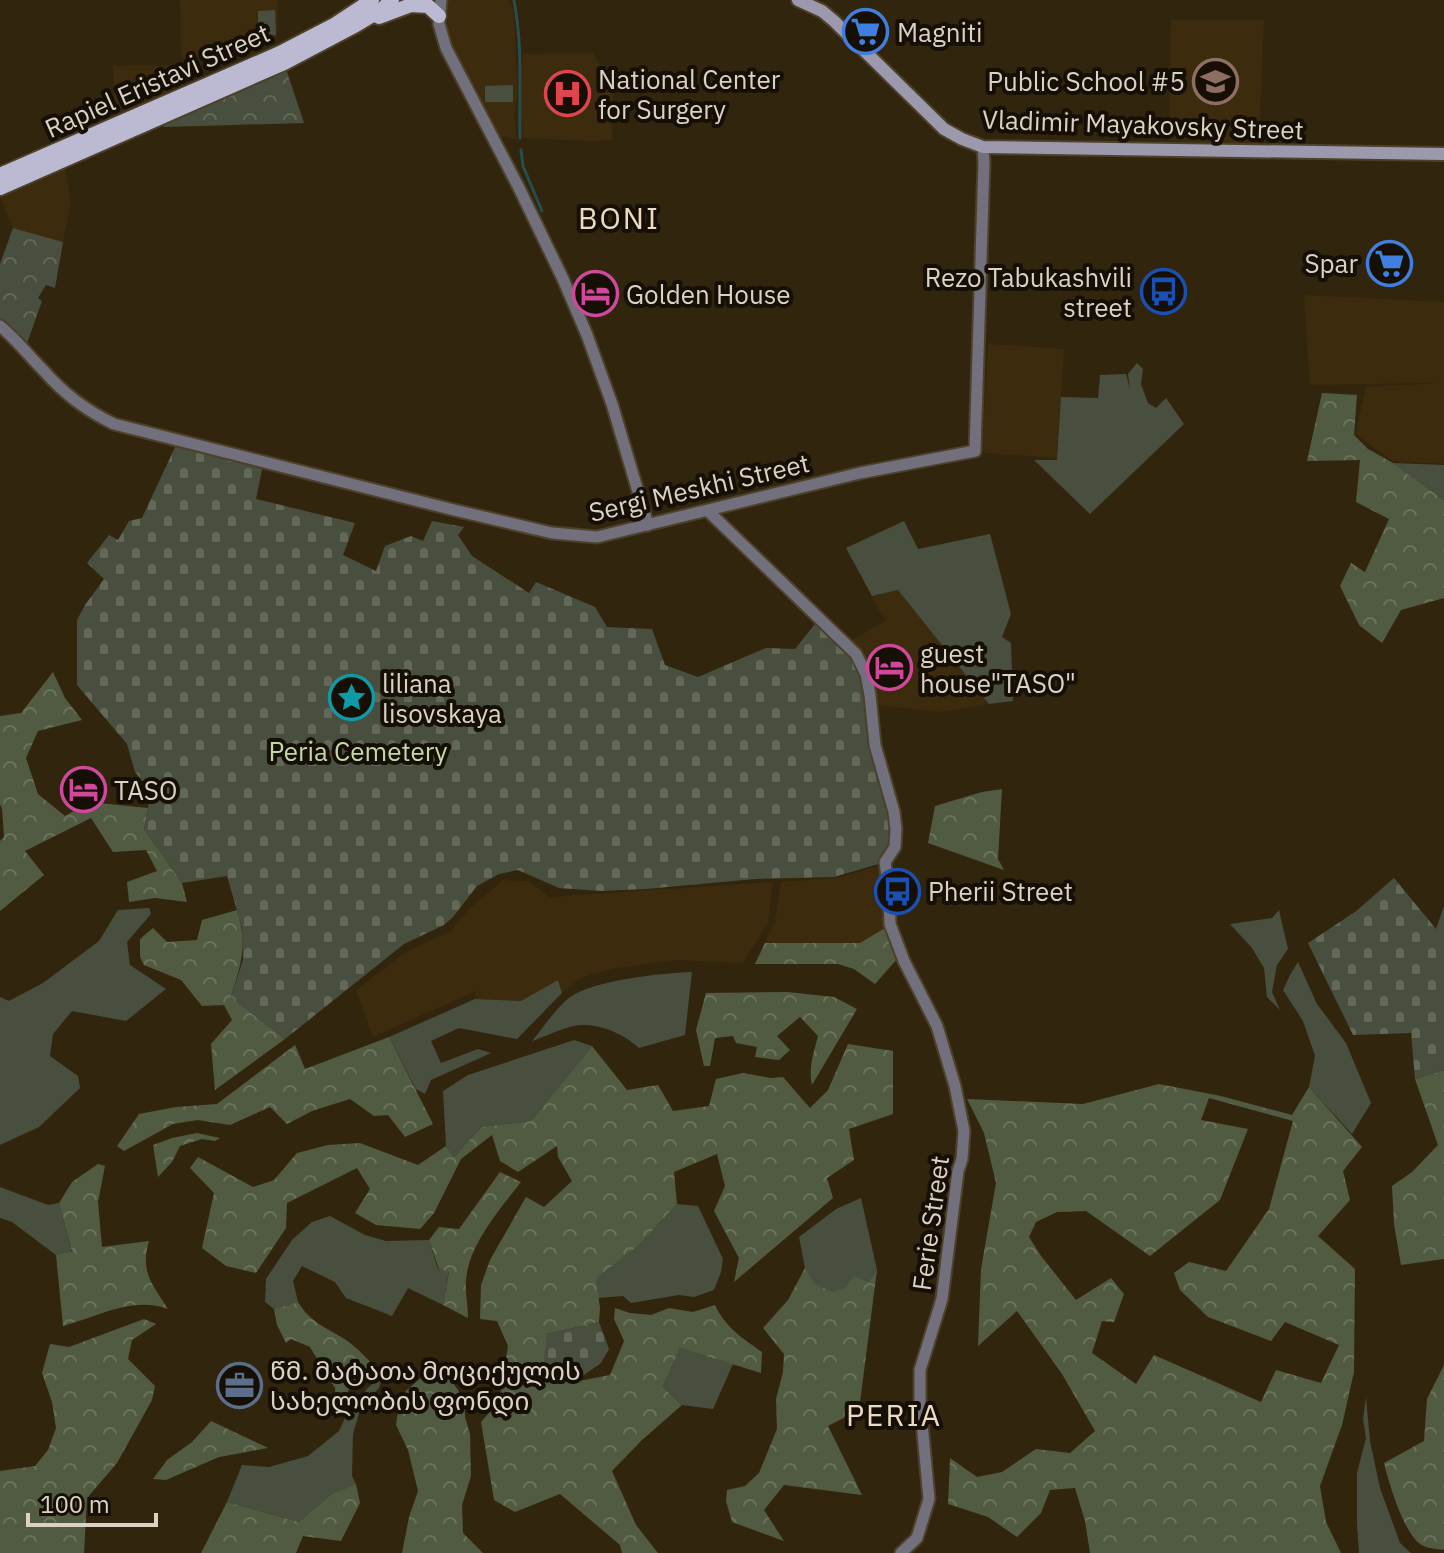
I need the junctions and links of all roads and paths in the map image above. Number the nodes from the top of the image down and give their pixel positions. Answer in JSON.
{"nodes":[{"id":1,"x":372,"y":0,"type":"edge"},
{"id":2,"x":392,"y":0,"type":"edge"},
{"id":3,"x":441,"y":0,"type":"edge"},
{"id":4,"x":798,"y":0,"type":"edge"},
{"id":5,"x":439,"y":16,"type":"junction"},
{"id":6,"x":356,"y":25,"type":"junction"},
{"id":7,"x":983,"y":147,"type":"junction"},
{"id":8,"x":1444,"y":154,"type":"edge"},
{"id":9,"x":0,"y":175,"type":"edge"},
{"id":10,"x":0,"y":188,"type":"edge"},
{"id":11,"x":0,"y":326,"type":"edge"},
{"id":12,"x":708,"y":511,"type":"junction"},
{"id":13,"x":648,"y":525,"type":"junction"},
{"id":14,"x":901,"y":1553,"type":"edge"}],
"edges":[{"from":1,"to":9,"type":"main road","name":"Rapiel Eristavi Street"},
{"from":2,"to":6,"type":"main road","name":"Rapiel Eristavi Street"},
{"from":3,"to":5,"type":"street"},
{"from":4,"to":7,"type":"main road","name":"Vladimir Mayakovsky Street"},
{"from":5,"to":6,"type":"main road"},
{"from":5,"to":13,"type":"street"},
{"from":6,"to":10,"type":"main road","name":"Rapiel Eristavi Street"},
{"from":7,"to":8,"type":"main road","name":"Vladimir Mayakovsky Street"},
{"from":7,"to":12,"type":"street","name":"Sergi Meskhi Street"},
{"from":11,"to":13,"type":"street","name":"Sergi Meskhi Street"},
{"from":12,"to":13,"type":"street","name":"Sergi Meskhi Street"},
{"from":12,"to":14,"type":"street","name":"Ferie Street"}]}
